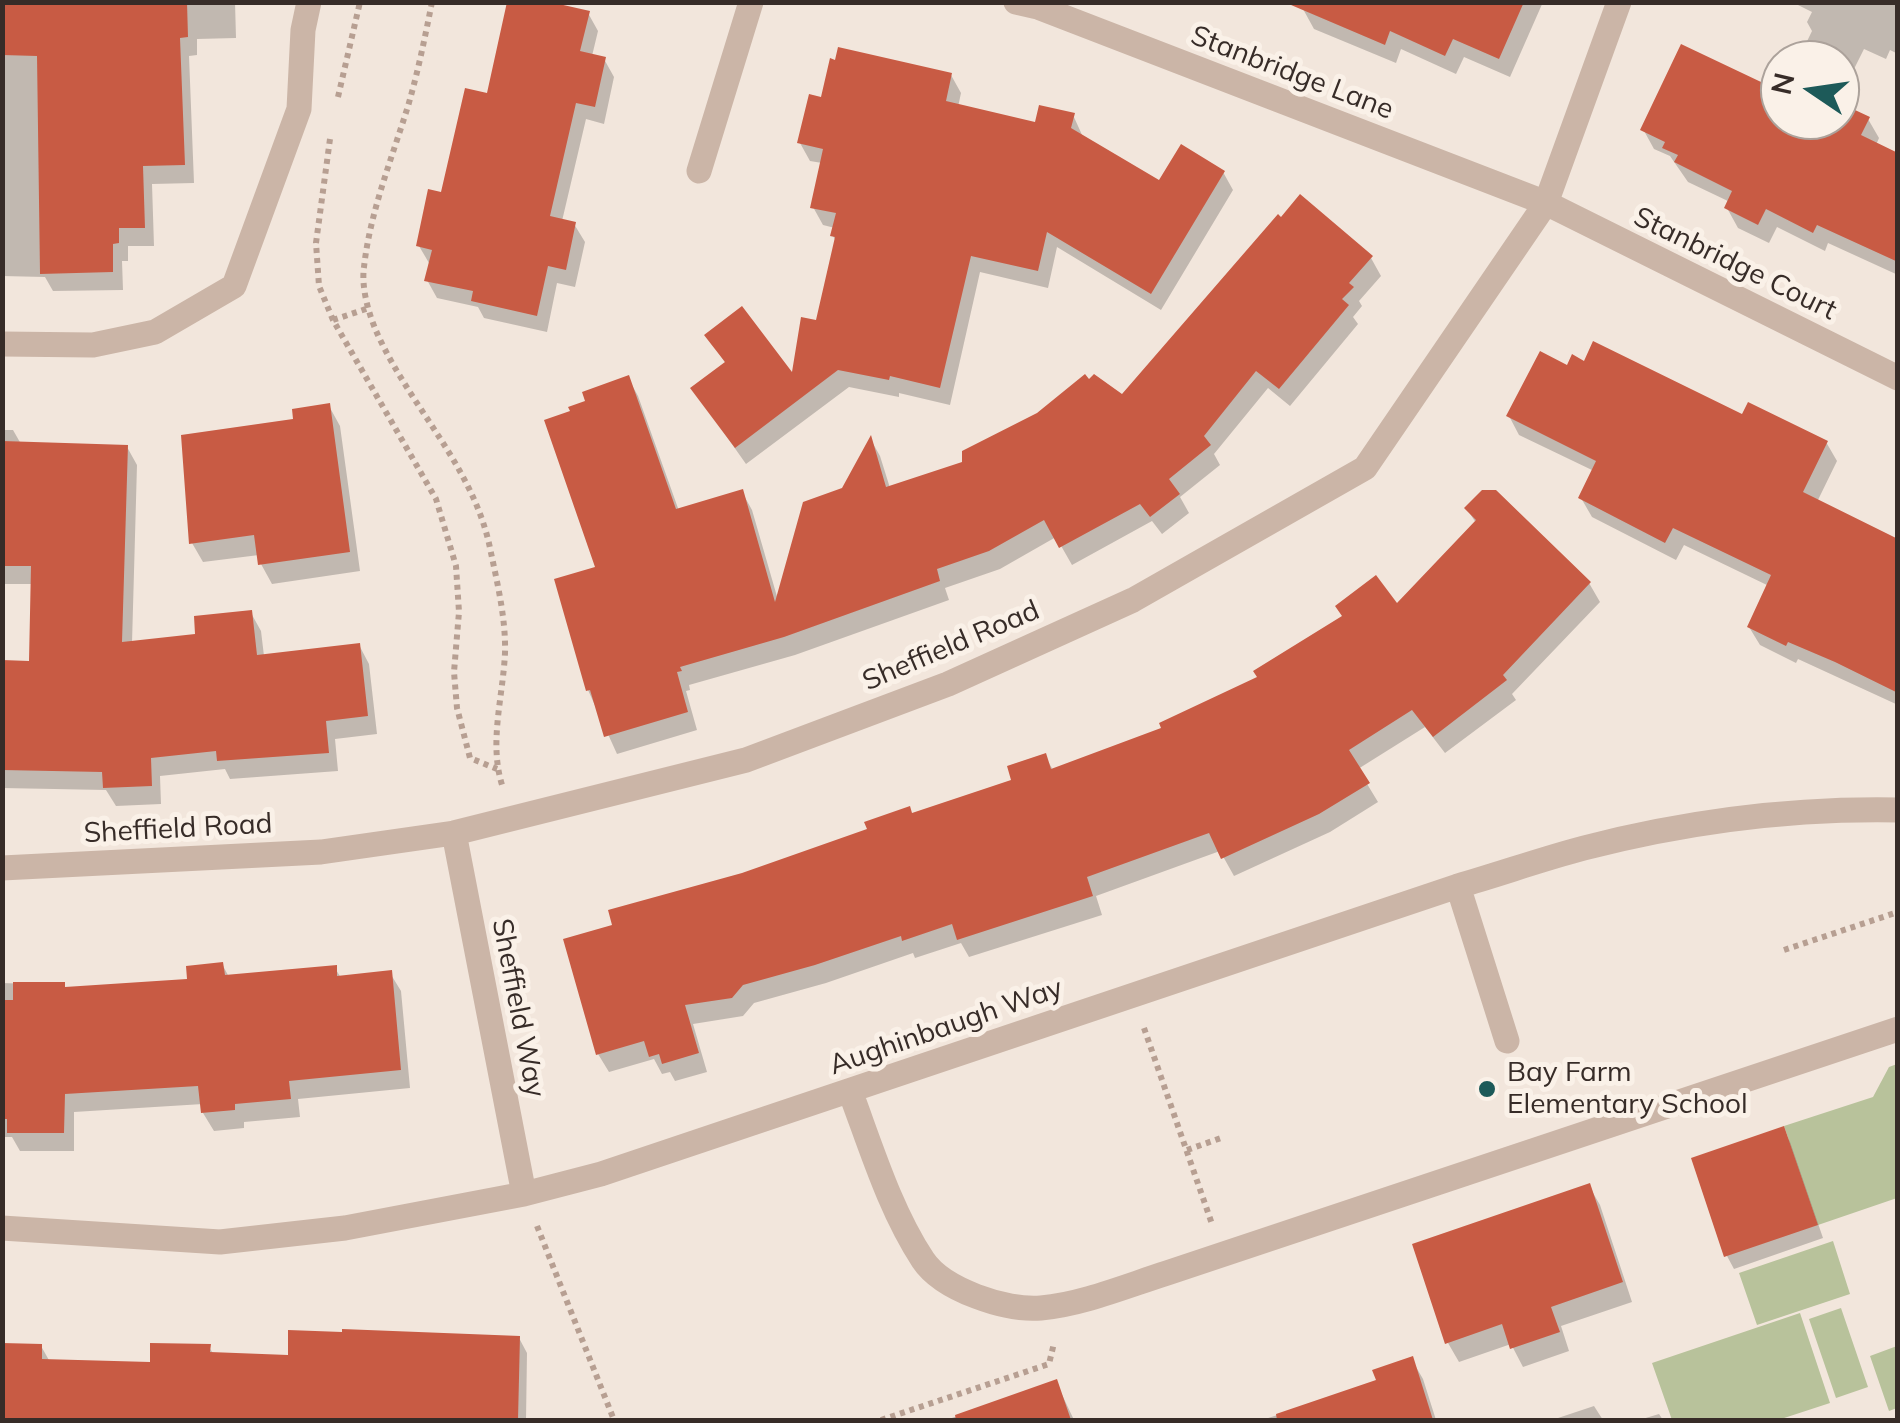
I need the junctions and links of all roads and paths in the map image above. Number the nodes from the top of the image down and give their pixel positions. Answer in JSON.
{"nodes":[{"id":1,"x":309,"y":2,"type":"edge"},
{"id":2,"x":360,"y":2,"type":"edge"},
{"id":3,"x":432,"y":2,"type":"edge"},
{"id":4,"x":751,"y":2,"type":"edge"},
{"id":5,"x":1016,"y":2,"type":"edge"},
{"id":6,"x":1619,"y":2,"type":"edge"},
{"id":7,"x":335,"y":112,"type":"dead end"},
{"id":8,"x":331,"y":131,"type":"dead end"},
{"id":9,"x":700,"y":171,"type":"dead end"},
{"id":10,"x":1546,"y":203,"type":"junction"},
{"id":11,"x":369,"y":308,"type":"junction"},
{"id":12,"x":333,"y":320,"type":"junction"},
{"id":13,"x":2,"y":344,"type":"edge"},
{"id":14,"x":1898,"y":378,"type":"edge"},
{"id":15,"x":496,"y":769,"type":"junction"},
{"id":16,"x":1898,"y":810,"type":"edge"},
{"id":17,"x":512,"y":818,"type":"junction"},
{"id":18,"x":454,"y":833,"type":"junction"},
{"id":19,"x":2,"y":868,"type":"edge"},
{"id":20,"x":1458,"y":886,"type":"junction"},
{"id":21,"x":1898,"y":912,"type":"edge"},
{"id":22,"x":1784,"y":950,"type":"dead end"},
{"id":23,"x":1133,"y":995,"type":"junction"},
{"id":24,"x":1898,"y":1029,"type":"edge"},
{"id":25,"x":1507,"y":1040,"type":"dead end"},
{"id":26,"x":850,"y":1091,"type":"junction"},
{"id":27,"x":1221,"y":1138,"type":"dead end"},
{"id":28,"x":1186,"y":1150,"type":"junction"},
{"id":29,"x":524,"y":1194,"type":"junction"},
{"id":30,"x":2,"y":1228,"type":"edge"},
{"id":31,"x":1222,"y":1254,"type":"junction"},
{"id":32,"x":1065,"y":1303,"type":"junction"},
{"id":33,"x":614,"y":1420,"type":"edge"},
{"id":34,"x":882,"y":1420,"type":"edge"}],
"edges":[{"from":1,"to":13,"type":"street"},
{"from":2,"to":7,"type":"path"},
{"from":3,"to":11,"type":"path"},
{"from":4,"to":9,"type":"street"},
{"from":5,"to":10,"type":"street","name":"Stanbridge Lane"},
{"from":6,"to":10,"type":"street","name":"Sheffield Road"},
{"from":8,"to":12,"type":"path"},
{"from":10,"to":14,"type":"street","name":"Stanbridge Court"},
{"from":10,"to":17,"type":"street","name":"Sheffield Road"},
{"from":11,"to":12,"type":"path"},
{"from":11,"to":15,"type":"path"},
{"from":12,"to":15,"type":"path"},
{"from":15,"to":17,"type":"path"},
{"from":16,"to":20,"type":"street","name":"Aughinbaugh Way"},
{"from":17,"to":18,"type":"street","name":"Sheffield Road"},
{"from":18,"to":19,"type":"street","name":"Sheffield Road"},
{"from":18,"to":29,"type":"street","name":"Sheffield Way"},
{"from":20,"to":23,"type":"street","name":"Aughinbaugh Way"},
{"from":20,"to":25,"type":"street"},
{"from":21,"to":22,"type":"path"},
{"from":23,"to":26,"type":"street","name":"Aughinbaugh Way"},
{"from":23,"to":28,"type":"path"},
{"from":24,"to":31,"type":"street"},
{"from":26,"to":29,"type":"street","name":"Aughinbaugh Way"},
{"from":26,"to":32,"type":"street"},
{"from":27,"to":28,"type":"path"},
{"from":28,"to":31,"type":"path"},
{"from":29,"to":30,"type":"street","name":"Aughinbaugh Way"},
{"from":29,"to":33,"type":"path"},
{"from":31,"to":32,"type":"street"},
{"from":32,"to":34,"type":"path"}]}
